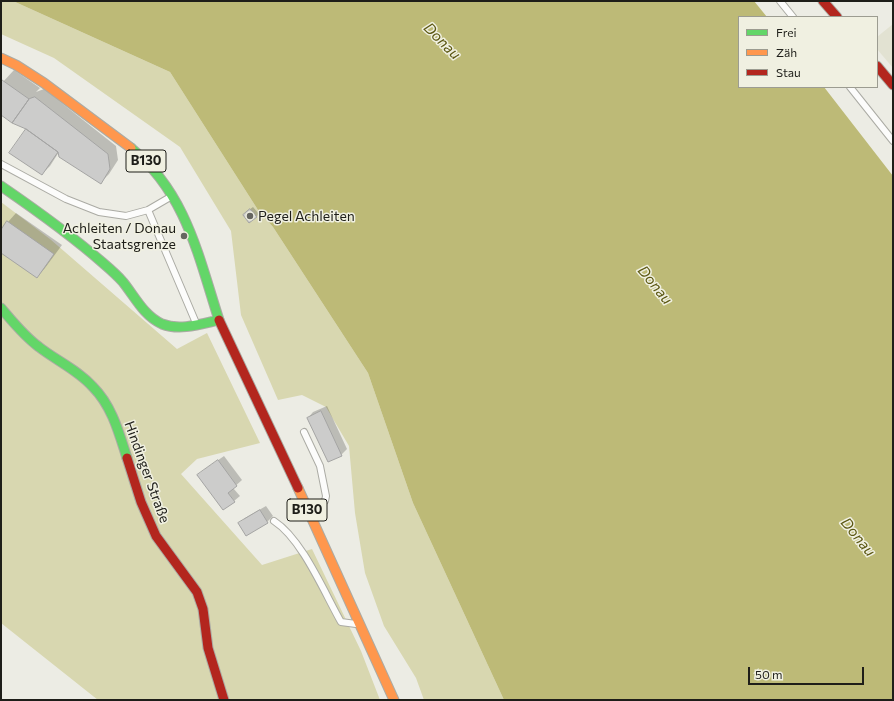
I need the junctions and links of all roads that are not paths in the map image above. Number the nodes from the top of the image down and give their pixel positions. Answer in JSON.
{"nodes":[{"id":1,"x":780,"y":1,"type":"edge"},
{"id":2,"x":823,"y":1,"type":"edge"},
{"id":3,"x":792,"y":16,"type":"edge"},
{"id":4,"x":836,"y":16,"type":"edge"},
{"id":5,"x":1,"y":58,"type":"edge"},
{"id":6,"x":878,"y":67,"type":"edge"},
{"id":7,"x":893,"y":86,"type":"edge"},
{"id":8,"x":851,"y":88,"type":"edge"},
{"id":9,"x":893,"y":141,"type":"edge"},
{"id":10,"x":1,"y":164,"type":"edge"},
{"id":11,"x":1,"y":186,"type":"edge"},
{"id":12,"x":173,"y":195,"type":"junction"},
{"id":13,"x":148,"y":210,"type":"junction"},
{"id":14,"x":1,"y":308,"type":"edge"},
{"id":15,"x":219,"y":320,"type":"junction"},
{"id":16,"x":196,"y":325,"type":"junction"},
{"id":17,"x":304,"y":432,"type":"dead end"},
{"id":18,"x":307,"y":510,"type":"junction"},
{"id":19,"x":274,"y":521,"type":"dead end"},
{"id":20,"x":360,"y":624,"type":"junction"},
{"id":21,"x":224,"y":700,"type":"edge"},
{"id":22,"x":394,"y":700,"type":"edge"}],
"edges":[{"from":1,"to":3,"type":"lane"},
{"from":2,"to":4,"type":"main road"},
{"from":5,"to":12,"type":"main road","number":"B130"},
{"from":6,"to":7,"type":"main road"},
{"from":8,"to":9,"type":"lane"},
{"from":10,"to":13,"type":"lane"},
{"from":11,"to":16,"type":"main road"},
{"from":12,"to":13,"type":"lane"},
{"from":12,"to":15,"type":"main road","number":"B130"},
{"from":13,"to":16,"type":"lane"},
{"from":14,"to":21,"type":"main road","name":"Hindinger Straße"},
{"from":15,"to":16,"type":"main road"},
{"from":15,"to":18,"type":"main road","number":"B130"},
{"from":17,"to":18,"type":"lane"},
{"from":18,"to":20,"type":"main road","number":"B130"},
{"from":19,"to":20,"type":"lane"},
{"from":20,"to":22,"type":"main road","number":"B130"}]}
